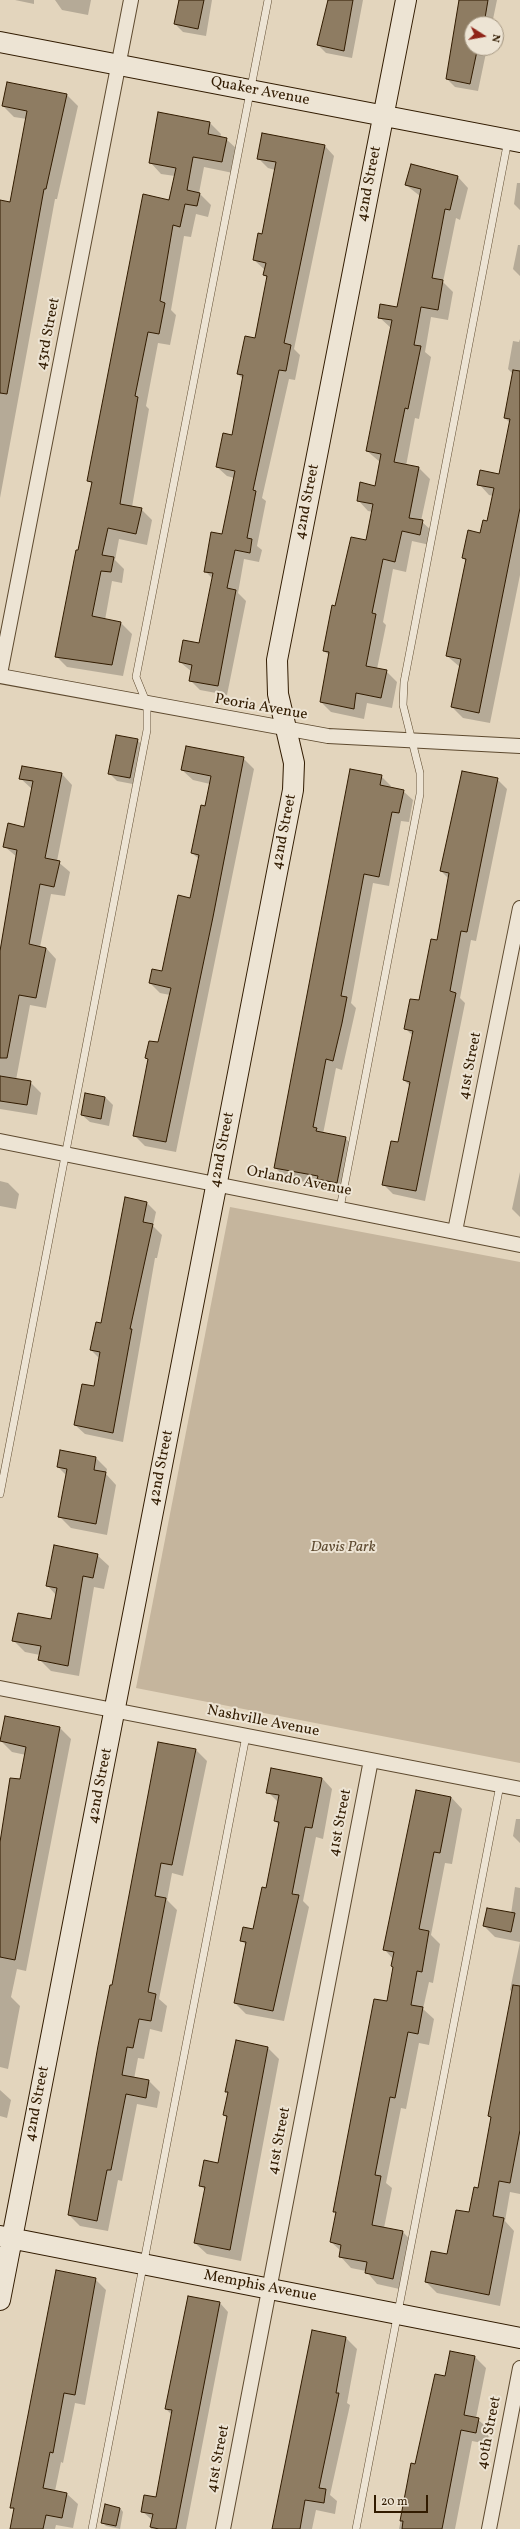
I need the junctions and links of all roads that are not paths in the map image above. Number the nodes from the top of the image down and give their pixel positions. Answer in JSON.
{"nodes":[{"id":1,"x":131,"y":0,"type":"edge"},
{"id":2,"x":268,"y":0,"type":"edge"},
{"id":3,"x":406,"y":0,"type":"edge"},
{"id":4,"x":0,"y":42,"type":"edge"},
{"id":5,"x":118,"y":65,"type":"junction"},
{"id":6,"x":250,"y":90,"type":"junction"},
{"id":7,"x":383,"y":116,"type":"junction"},
{"id":8,"x":514,"y":141,"type":"edge"},
{"id":9,"x":0,"y":675,"type":"edge"},
{"id":10,"x":147,"y":704,"type":"junction"},
{"id":11,"x":286,"y":730,"type":"junction"},
{"id":12,"x":412,"y":740,"type":"junction"},
{"id":13,"x":520,"y":746,"type":"edge"},
{"id":14,"x":520,"y":908,"type":"edge"},
{"id":15,"x":0,"y":1141,"type":"edge"},
{"id":16,"x":66,"y":1154,"type":"junction"},
{"id":17,"x":217,"y":1183,"type":"junction"},
{"id":18,"x":340,"y":1208,"type":"junction"},
{"id":19,"x":455,"y":1231,"type":"junction"},
{"id":20,"x":520,"y":1244,"type":"edge"},
{"id":21,"x":0,"y":1494,"type":"edge"},
{"id":22,"x":0,"y":1688,"type":"edge"},
{"id":23,"x":116,"y":1710,"type":"junction"},
{"id":24,"x":246,"y":1736,"type":"junction"},
{"id":25,"x":371,"y":1760,"type":"junction"},
{"id":26,"x":500,"y":1785,"type":"junction"},
{"id":27,"x":520,"y":1789,"type":"edge"},
{"id":28,"x":6,"y":2238,"type":"edge"},
{"id":29,"x":143,"y":2264,"type":"junction"},
{"id":30,"x":269,"y":2288,"type":"junction"},
{"id":31,"x":0,"y":2300,"type":"edge"},
{"id":32,"x":397,"y":2314,"type":"junction"},
{"id":33,"x":520,"y":2338,"type":"edge"},
{"id":34,"x":520,"y":2368,"type":"edge"},
{"id":35,"x":92,"y":2529,"type":"edge"},
{"id":36,"x":223,"y":2529,"type":"edge"},
{"id":37,"x":356,"y":2529,"type":"edge"},
{"id":38,"x":489,"y":2529,"type":"edge"}],
"edges":[{"from":1,"to":5,"type":"street","name":"43rd Street"},
{"from":2,"to":6,"type":"lane"},
{"from":3,"to":7,"type":"street","name":"42nd Street"},
{"from":4,"to":5,"type":"street","name":"Quaker Avenue"},
{"from":5,"to":6,"type":"street","name":"Quaker Avenue"},
{"from":5,"to":9,"type":"street","name":"43rd Street"},
{"from":6,"to":7,"type":"street","name":"Quaker Avenue"},
{"from":6,"to":10,"type":"lane"},
{"from":7,"to":8,"type":"street","name":"Quaker Avenue"},
{"from":7,"to":11,"type":"street","name":"42nd Street"},
{"from":8,"to":12,"type":"lane"},
{"from":9,"to":10,"type":"street","name":"Peoria Avenue"},
{"from":10,"to":11,"type":"street","name":"Peoria Avenue"},
{"from":10,"to":16,"type":"lane"},
{"from":11,"to":12,"type":"street","name":"Peoria Avenue"},
{"from":11,"to":17,"type":"street","name":"42nd Street"},
{"from":12,"to":13,"type":"street","name":"Peoria Avenue"},
{"from":12,"to":18,"type":"lane"},
{"from":14,"to":19,"type":"street","name":"41st Street"},
{"from":15,"to":16,"type":"street","name":"Orlando Avenue"},
{"from":16,"to":17,"type":"street","name":"Orlando Avenue"},
{"from":16,"to":21,"type":"lane"},
{"from":17,"to":18,"type":"street","name":"Orlando Avenue"},
{"from":17,"to":23,"type":"street","name":"42nd Street"},
{"from":18,"to":19,"type":"street","name":"Orlando Avenue"},
{"from":19,"to":20,"type":"street","name":"Orlando Avenue"},
{"from":22,"to":23,"type":"street","name":"Nashville Avenue"},
{"from":23,"to":24,"type":"street","name":"Nashville Avenue"},
{"from":23,"to":28,"type":"street","name":"42nd Street"},
{"from":24,"to":25,"type":"street","name":"Nashville Avenue"},
{"from":24,"to":29,"type":"lane"},
{"from":25,"to":26,"type":"street","name":"Nashville Avenue"},
{"from":25,"to":30,"type":"street","name":"41st Street"},
{"from":26,"to":27,"type":"street","name":"Nashville Avenue"},
{"from":26,"to":32,"type":"lane"},
{"from":28,"to":29,"type":"street","name":"Memphis Avenue"},
{"from":28,"to":31,"type":"street","name":"42nd Street"},
{"from":29,"to":30,"type":"street","name":"Memphis Avenue"},
{"from":29,"to":35,"type":"lane"},
{"from":30,"to":32,"type":"street","name":"Memphis Avenue"},
{"from":30,"to":36,"type":"street","name":"41st Street"},
{"from":32,"to":33,"type":"street","name":"Memphis Avenue"},
{"from":32,"to":37,"type":"lane"},
{"from":34,"to":38,"type":"street","name":"40th Street"}]}
